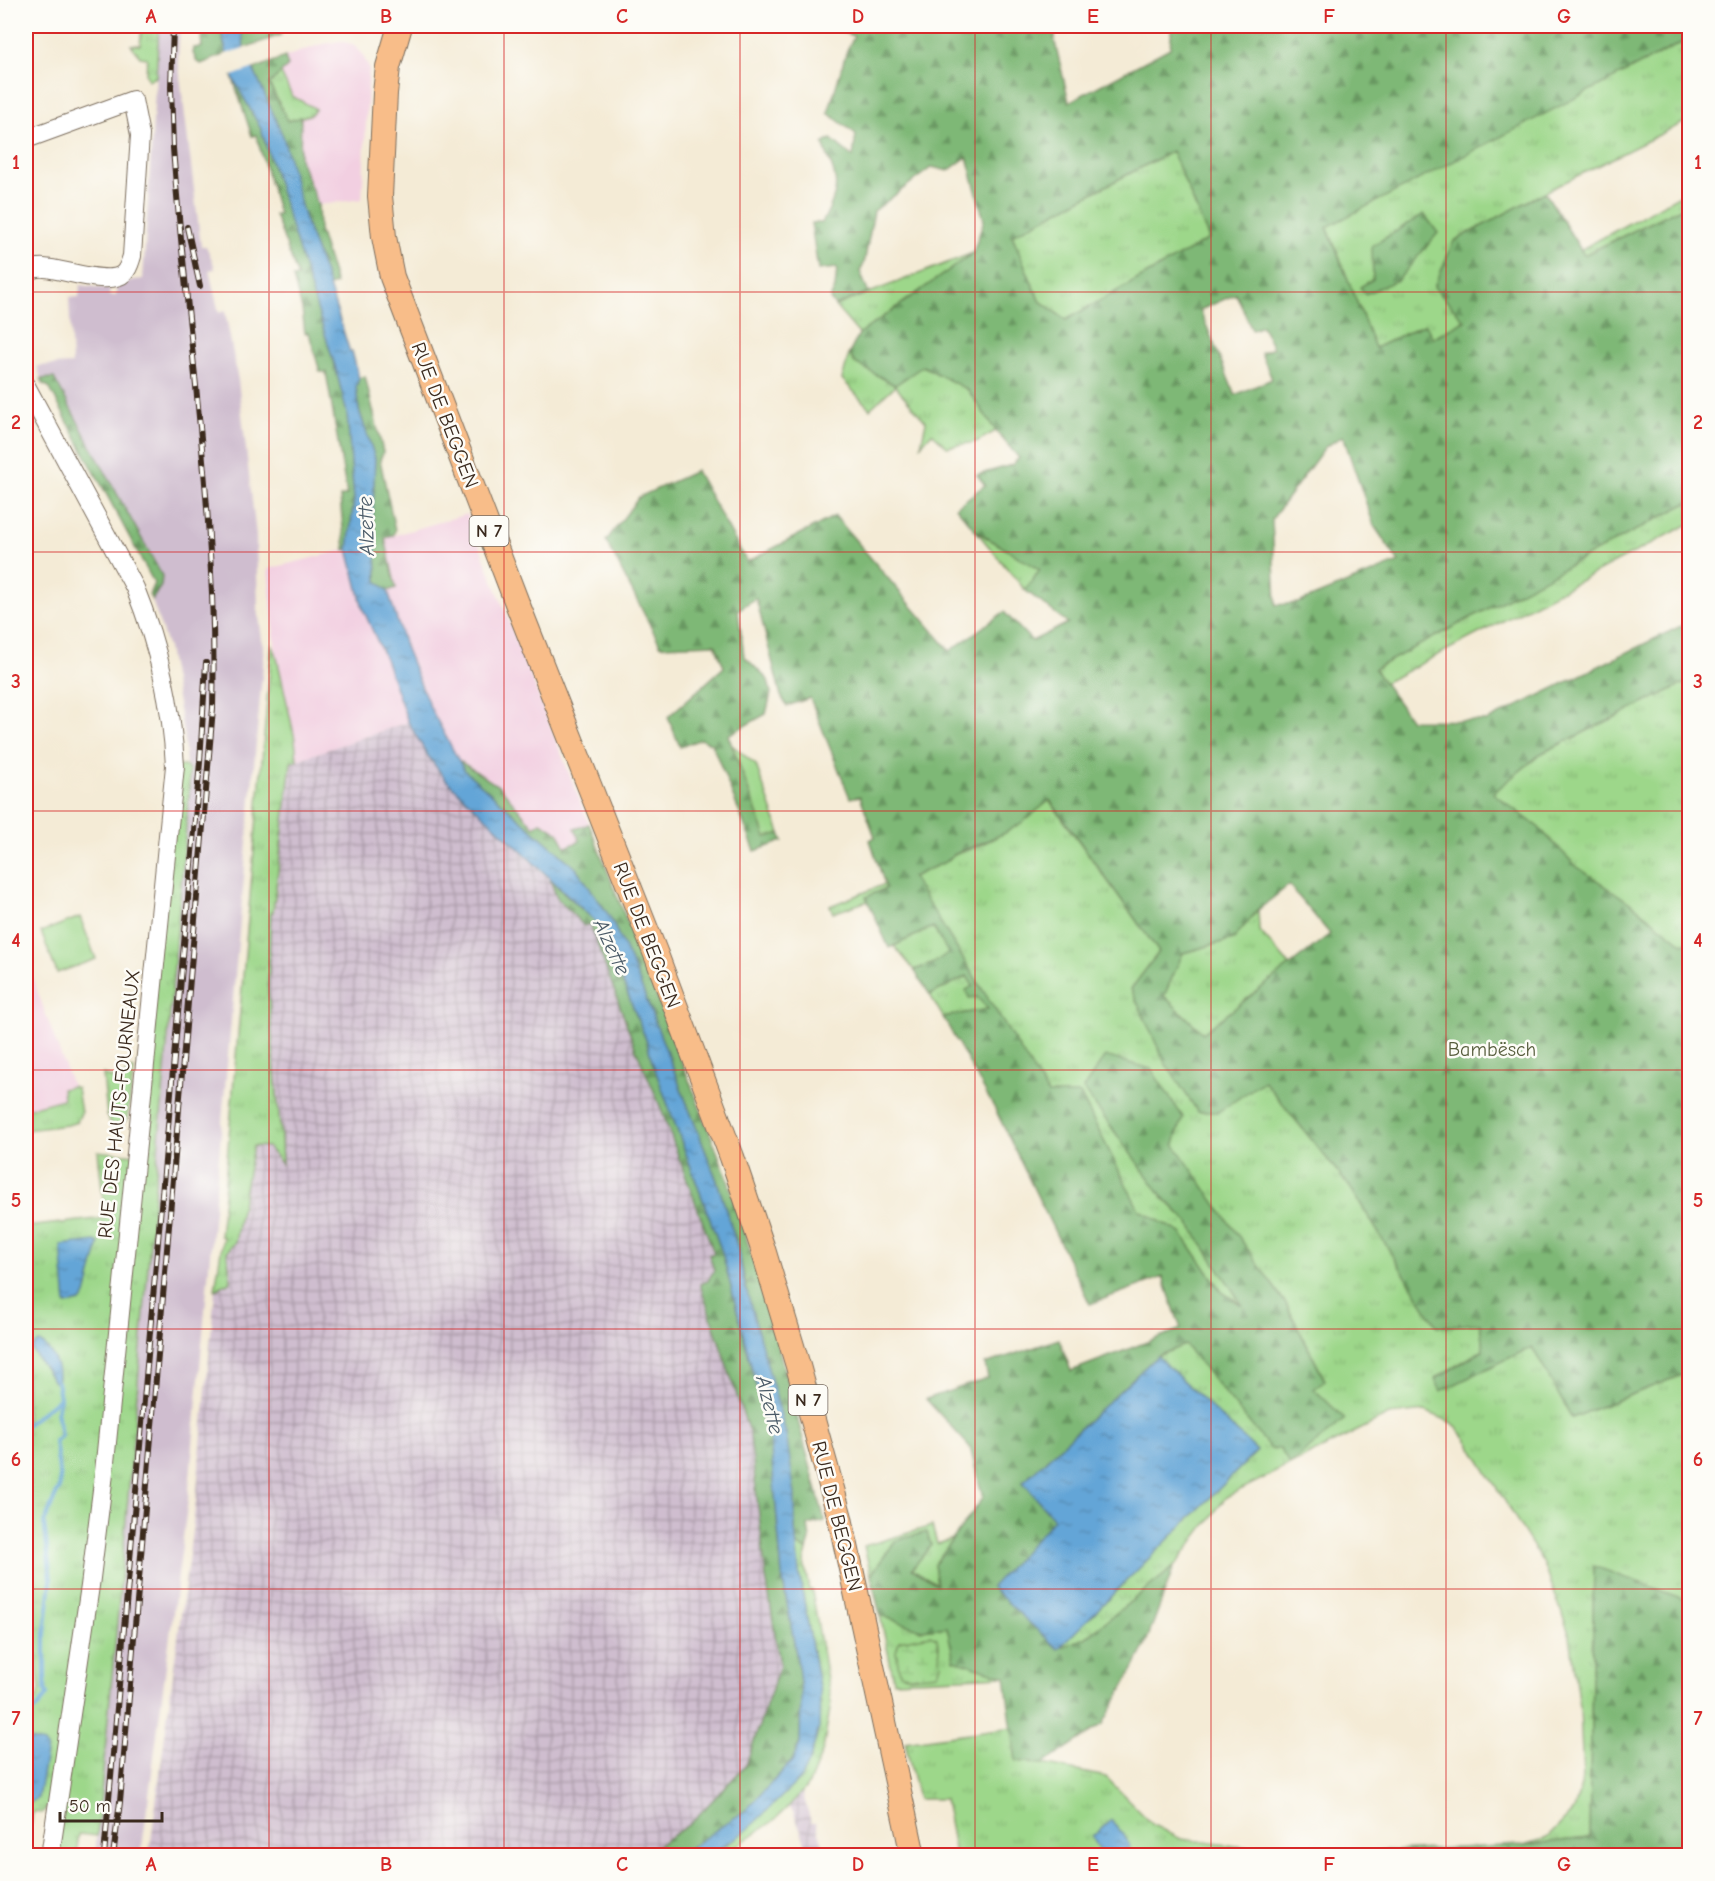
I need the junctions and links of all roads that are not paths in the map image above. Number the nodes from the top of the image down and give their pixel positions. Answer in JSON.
{"nodes":[{"id":1,"x":400,"y":26,"type":"edge"},
{"id":2,"x":26,"y":139,"type":"edge"},
{"id":3,"x":26,"y":271,"type":"edge"},
{"id":4,"x":26,"y":386,"type":"edge"},
{"id":5,"x":905,"y":1853,"type":"edge"},
{"id":6,"x":50,"y":1856,"type":"edge"}],
"edges":[{"from":1,"to":5,"type":"main road","name":"RUE DE BEGGEN","number":"N 7"},
{"from":2,"to":3,"type":"street"},
{"from":4,"to":6,"type":"street","name":"RUE DES HAUTS-FOURNEAUX"}]}
